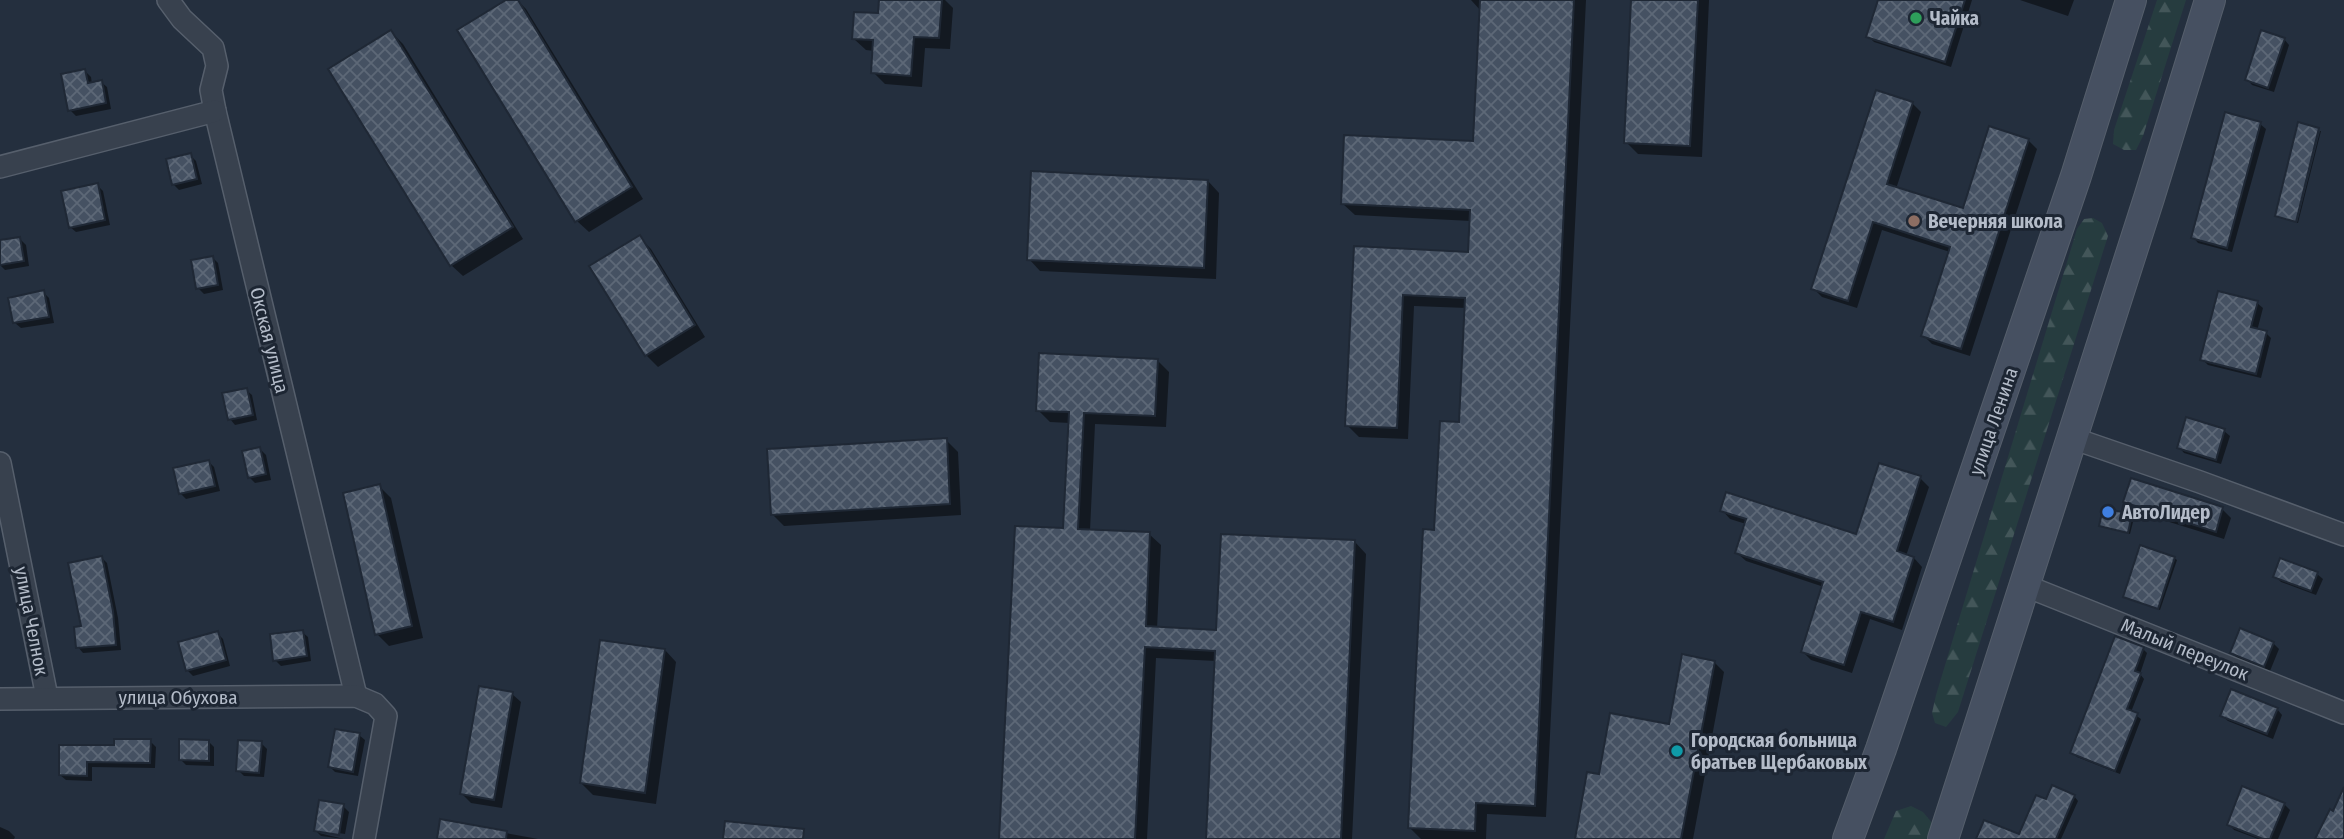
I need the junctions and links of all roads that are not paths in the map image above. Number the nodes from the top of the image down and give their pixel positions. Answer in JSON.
{"nodes":[{"id":1,"x":168,"y":0,"type":"edge"},
{"id":2,"x":2131,"y":0,"type":"edge"},
{"id":3,"x":2210,"y":0,"type":"edge"},
{"id":4,"x":215,"y":111,"type":"junction"},
{"id":5,"x":0,"y":167,"type":"edge"},
{"id":6,"x":2072,"y":438,"type":"junction"},
{"id":7,"x":0,"y":463,"type":"edge"},
{"id":8,"x":2344,"y":535,"type":"edge"},
{"id":9,"x":2026,"y":586,"type":"junction"},
{"id":10,"x":356,"y":696,"type":"junction"},
{"id":11,"x":47,"y":697,"type":"junction"},
{"id":12,"x":0,"y":698,"type":"edge"},
{"id":13,"x":2344,"y":713,"type":"edge"},
{"id":14,"x":364,"y":839,"type":"edge"},
{"id":15,"x":1848,"y":839,"type":"edge"},
{"id":16,"x":1943,"y":839,"type":"edge"}],
"edges":[{"from":1,"to":4,"type":"street","name":"Окская улица"},
{"from":2,"to":15,"type":"main road","name":"улица Ленина"},
{"from":3,"to":6,"type":"main road"},
{"from":4,"to":5,"type":"street"},
{"from":4,"to":10,"type":"street","name":"Окская улица"},
{"from":6,"to":8,"type":"street"},
{"from":6,"to":9,"type":"main road"},
{"from":7,"to":11,"type":"street","name":"улица Челнок"},
{"from":9,"to":13,"type":"street","name":"Малый переулок"},
{"from":9,"to":16,"type":"main road"},
{"from":10,"to":11,"type":"street","name":"улица Обухова"},
{"from":10,"to":14,"type":"street"},
{"from":11,"to":12,"type":"street","name":"улица Обухова"}]}
